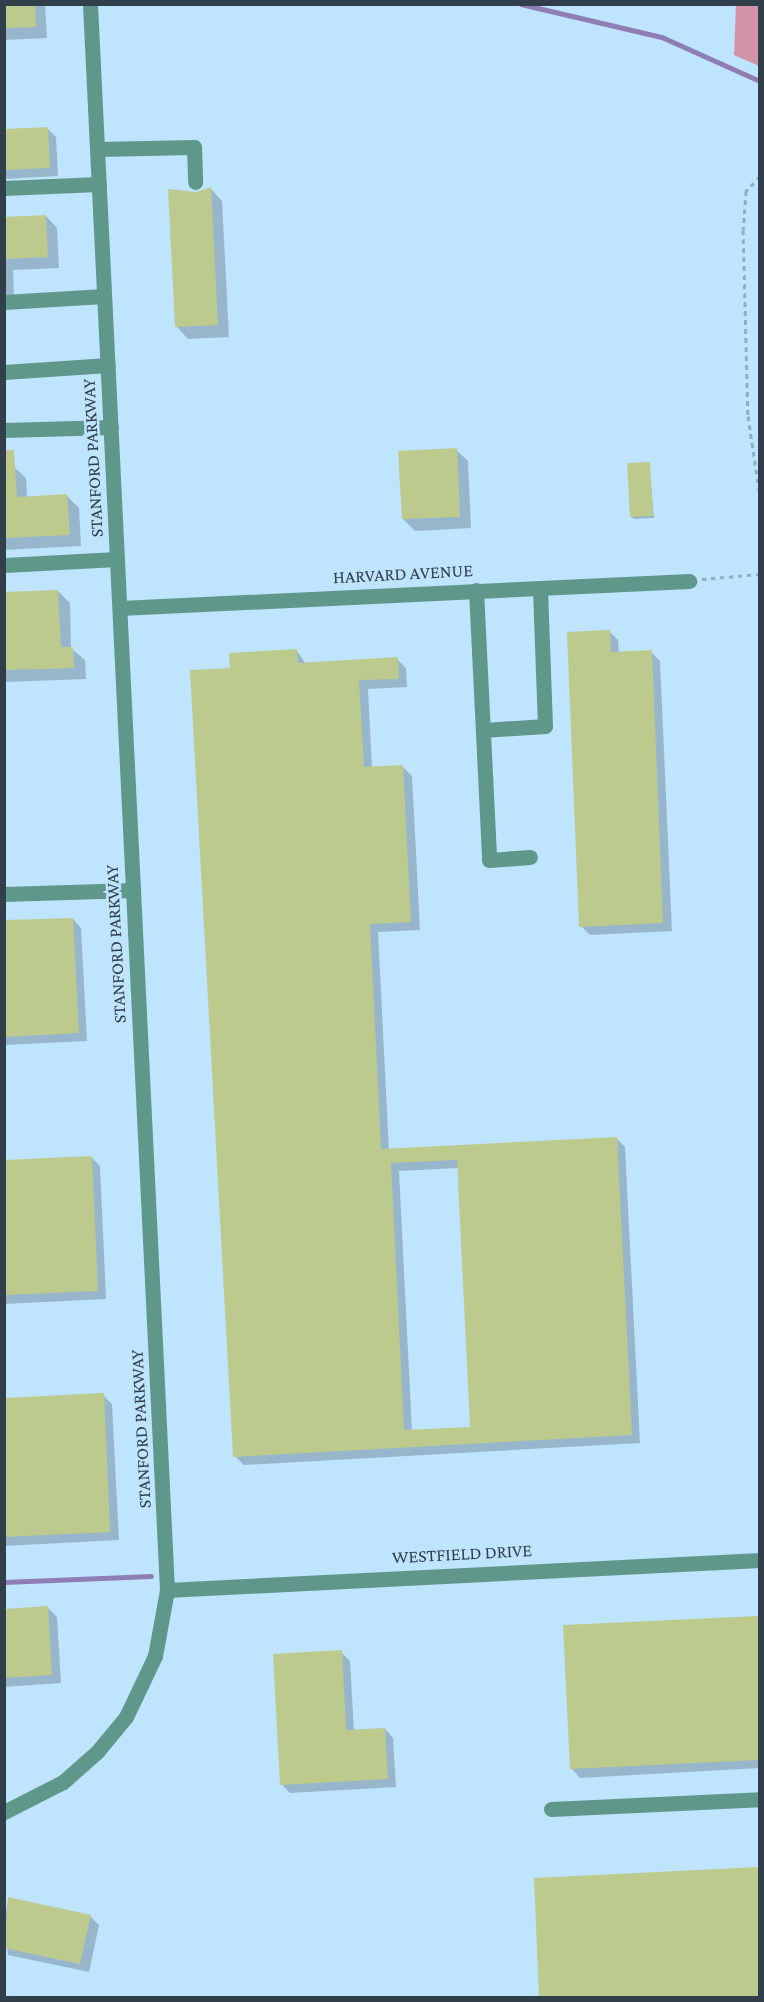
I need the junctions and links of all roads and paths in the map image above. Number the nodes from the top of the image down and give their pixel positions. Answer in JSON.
{"nodes":[{"id":1,"x":90,"y":4,"type":"edge"},
{"id":2,"x":97,"y":149,"type":"junction"},
{"id":3,"x":759,"y":176,"type":"edge"},
{"id":4,"x":195,"y":182,"type":"dead end"},
{"id":5,"x":99,"y":184,"type":"junction"},
{"id":6,"x":4,"y":188,"type":"edge"},
{"id":7,"x":104,"y":296,"type":"junction"},
{"id":8,"x":4,"y":302,"type":"edge"},
{"id":9,"x":108,"y":365,"type":"junction"},
{"id":10,"x":4,"y":372,"type":"edge"},
{"id":11,"x":111,"y":427,"type":"junction"},
{"id":12,"x":4,"y":430,"type":"edge"},
{"id":13,"x":759,"y":496,"type":"edge"},
{"id":14,"x":117,"y":559,"type":"junction"},
{"id":15,"x":4,"y":565,"type":"edge"},
{"id":16,"x":759,"y":574,"type":"edge"},
{"id":17,"x":688,"y":580,"type":"joint"},
{"id":18,"x":540,"y":588,"type":"junction"},
{"id":19,"x":476,"y":590,"type":"junction"},
{"id":20,"x":120,"y":608,"type":"junction"},
{"id":21,"x":483,"y":729,"type":"junction"},
{"id":22,"x":530,"y":857,"type":"dead end"},
{"id":23,"x":133,"y":890,"type":"junction"},
{"id":24,"x":4,"y":894,"type":"edge"},
{"id":25,"x":759,"y":1560,"type":"edge"},
{"id":26,"x":167,"y":1590,"type":"junction"},
{"id":27,"x":759,"y":1798,"type":"edge"},
{"id":28,"x":551,"y":1809,"type":"dead end"},
{"id":29,"x":4,"y":1812,"type":"edge"}],
"edges":[{"from":1,"to":2,"type":"street","name":"STANFORD PARKWAY"},
{"from":2,"to":4,"type":"street"},
{"from":2,"to":5,"type":"street","name":"STANFORD PARKWAY"},
{"from":3,"to":13,"type":"path"},
{"from":5,"to":6,"type":"street"},
{"from":5,"to":7,"type":"street","name":"STANFORD PARKWAY"},
{"from":7,"to":8,"type":"street"},
{"from":7,"to":9,"type":"street","name":"STANFORD PARKWAY"},
{"from":9,"to":10,"type":"street"},
{"from":9,"to":11,"type":"street","name":"STANFORD PARKWAY"},
{"from":11,"to":12,"type":"street"},
{"from":11,"to":14,"type":"street","name":"STANFORD PARKWAY"},
{"from":14,"to":15,"type":"street"},
{"from":14,"to":20,"type":"street","name":"STANFORD PARKWAY"},
{"from":16,"to":17,"type":"path"},
{"from":17,"to":18,"type":"street","name":"HARVARD AVENUE"},
{"from":18,"to":19,"type":"street","name":"HARVARD AVENUE"},
{"from":18,"to":21,"type":"street"},
{"from":19,"to":20,"type":"street","name":"HARVARD AVENUE"},
{"from":19,"to":21,"type":"street"},
{"from":20,"to":23,"type":"street","name":"STANFORD PARKWAY"},
{"from":21,"to":22,"type":"street"},
{"from":23,"to":24,"type":"street"},
{"from":23,"to":26,"type":"street","name":"STANFORD PARKWAY"},
{"from":25,"to":26,"type":"street","name":"WESTFIELD DRIVE"},
{"from":26,"to":29,"type":"street","name":"STANFORD PARKWAY"},
{"from":27,"to":28,"type":"street"}]}
